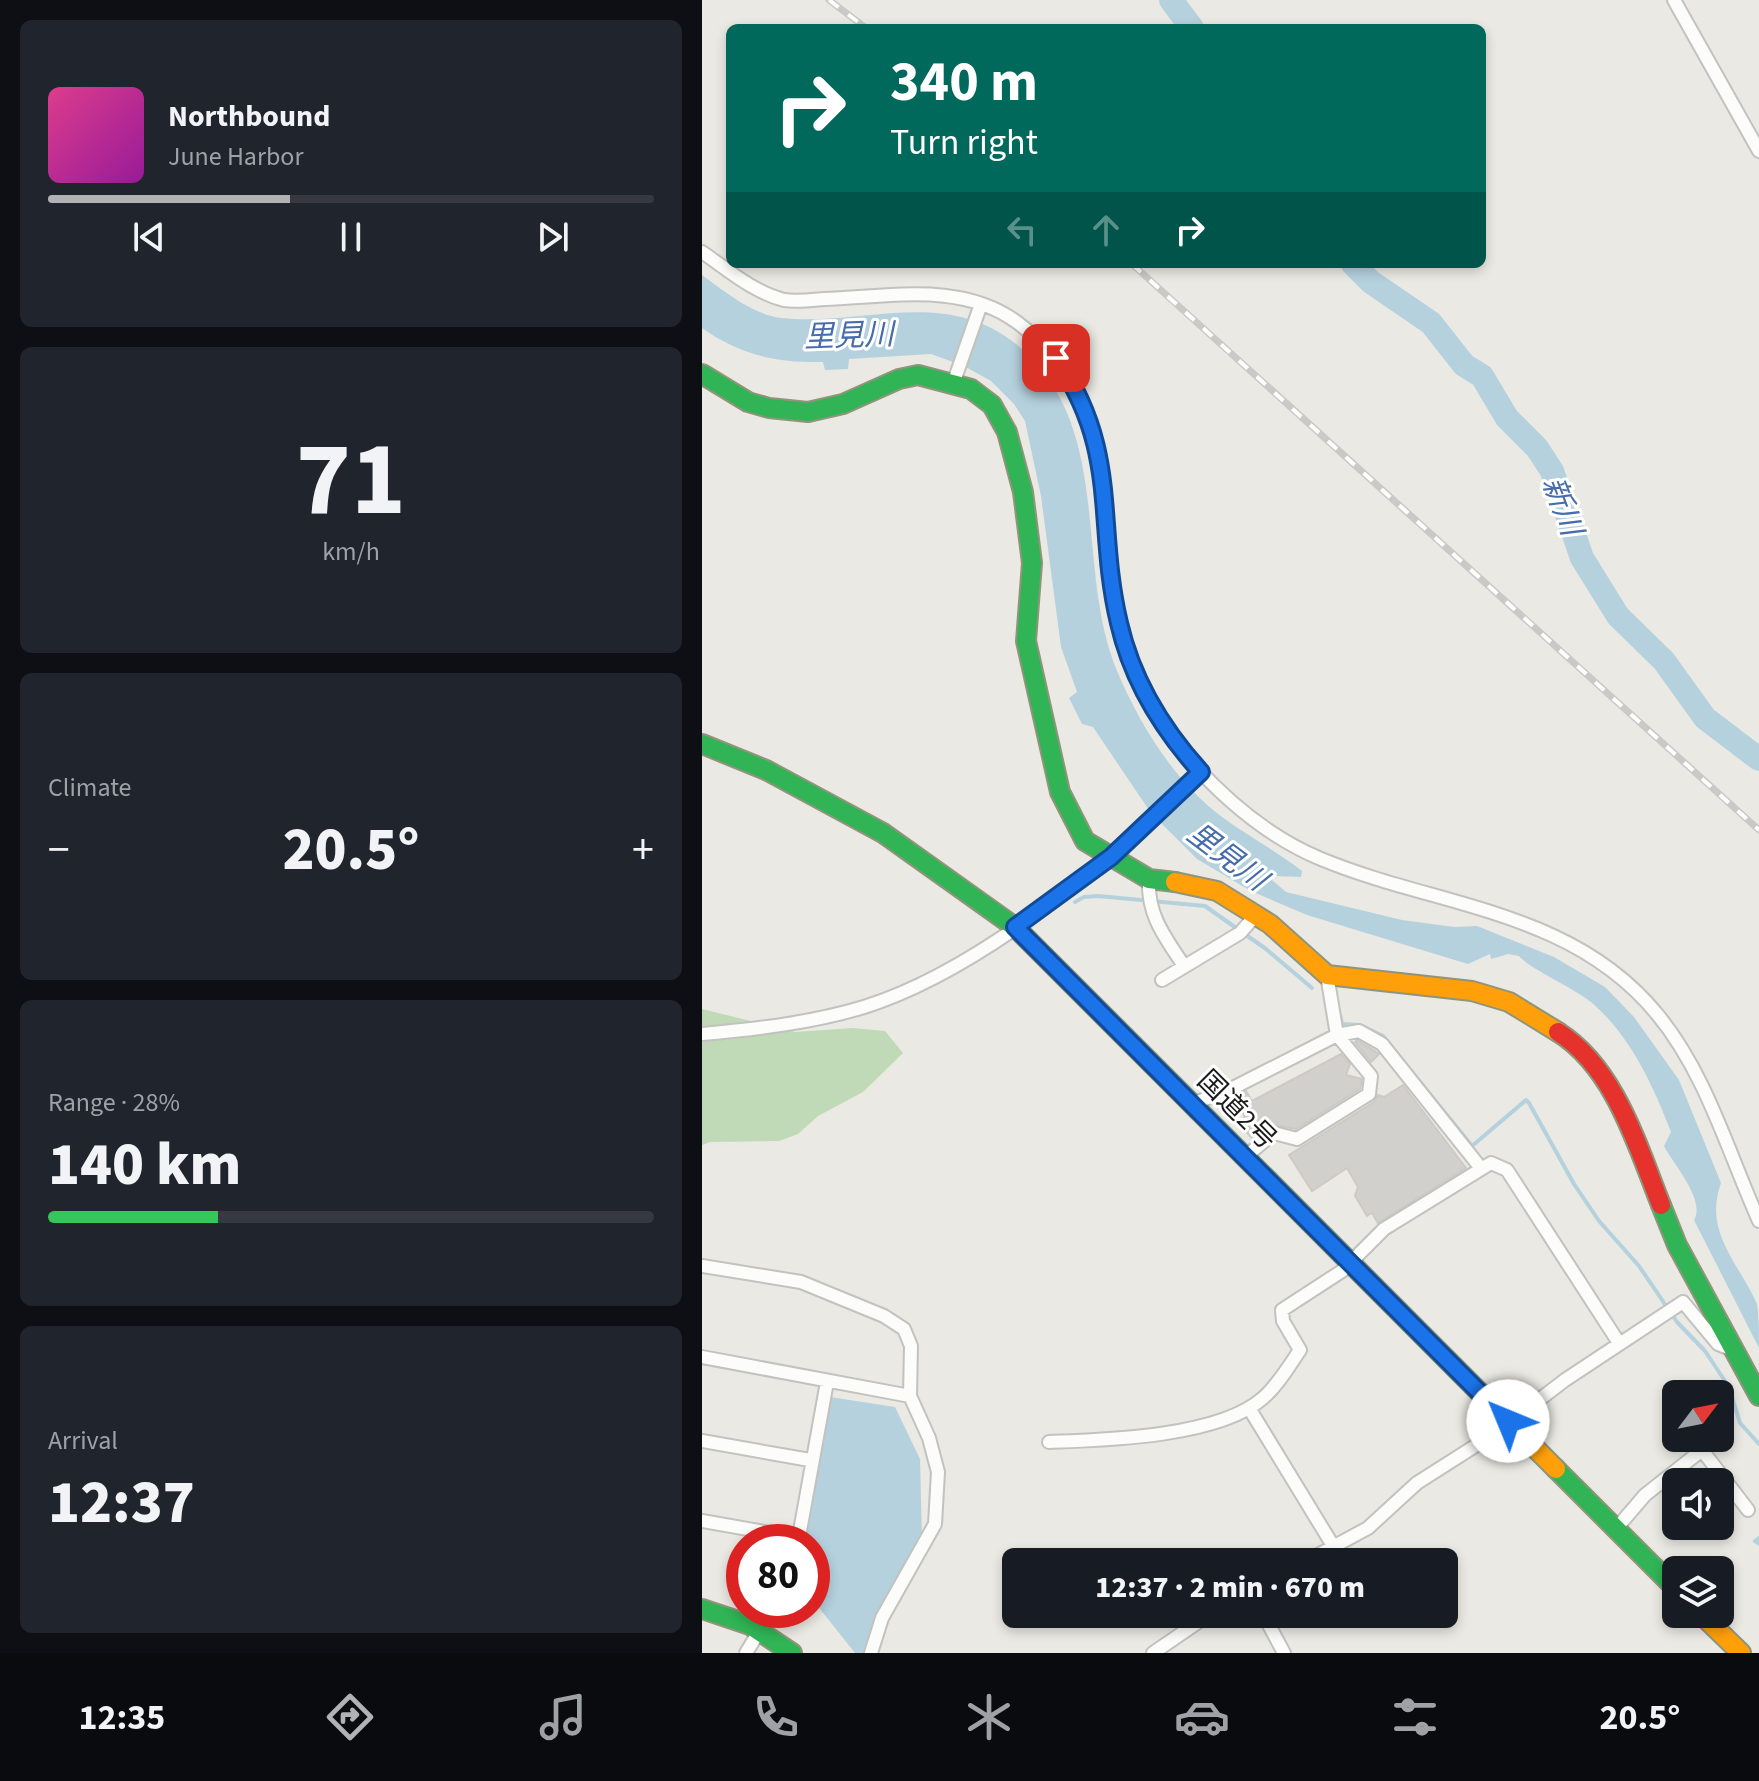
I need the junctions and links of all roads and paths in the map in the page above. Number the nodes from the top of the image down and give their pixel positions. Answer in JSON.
{"nodes":[{"id":1,"x":1674,"y":0,"type":"edge"},
{"id":2,"x":1759,"y":151,"type":"edge"},
{"id":3,"x":702,"y":252,"type":"edge"},
{"id":4,"x":980,"y":306,"type":"junction"},
{"id":5,"x":702,"y":374,"type":"edge"},
{"id":6,"x":954,"y":379,"type":"junction"},
{"id":7,"x":702,"y":744,"type":"edge"},
{"id":8,"x":1199,"y":774,"type":"junction"},
{"id":9,"x":1116,"y":852,"type":"junction"},
{"id":10,"x":1149,"y":894,"type":"junction"},
{"id":11,"x":1247,"y":925,"type":"junction"},
{"id":12,"x":1015,"y":927,"type":"junction"},
{"id":13,"x":1184,"y":966,"type":"junction"},
{"id":14,"x":1327,"y":975,"type":"junction"},
{"id":15,"x":1162,"y":980,"type":"dead end"},
{"id":16,"x":702,"y":1034,"type":"edge"},
{"id":17,"x":1337,"y":1035,"type":"junction"},
{"id":18,"x":1192,"y":1104,"type":"junction"},
{"id":19,"x":1245,"y":1157,"type":"junction"},
{"id":20,"x":1480,"y":1167,"type":"junction"},
{"id":21,"x":1759,"y":1221,"type":"edge"},
{"id":22,"x":1351,"y":1264,"type":"junction"},
{"id":23,"x":702,"y":1266,"type":"edge"},
{"id":24,"x":1619,"y":1343,"type":"junction"},
{"id":25,"x":1735,"y":1351,"type":"junction"},
{"id":26,"x":702,"y":1357,"type":"edge"},
{"id":27,"x":827,"y":1382,"type":"junction"},
{"id":28,"x":910,"y":1396,"type":"junction"},
{"id":29,"x":1759,"y":1396,"type":"edge"},
{"id":30,"x":1249,"y":1408,"type":"junction"},
{"id":31,"x":1508,"y":1421,"type":"junction"},
{"id":32,"x":702,"y":1441,"type":"edge"},
{"id":33,"x":1049,"y":1442,"type":"dead end"},
{"id":34,"x":810,"y":1460,"type":"junction"},
{"id":35,"x":1748,"y":1510,"type":"dead end"},
{"id":36,"x":702,"y":1521,"type":"edge"},
{"id":37,"x":800,"y":1524,"type":"edge"},
{"id":38,"x":726,"y":1526,"type":"edge"},
{"id":39,"x":1615,"y":1530,"type":"junction"},
{"id":40,"x":1334,"y":1548,"type":"edge"},
{"id":41,"x":1337,"y":1548,"type":"edge"},
{"id":42,"x":1662,"y":1575,"type":"edge"},
{"id":43,"x":702,"y":1609,"type":"edge"},
{"id":44,"x":726,"y":1614,"type":"edge"},
{"id":45,"x":762,"y":1628,"type":"joint"},
{"id":46,"x":1190,"y":1628,"type":"edge"},
{"id":47,"x":1271,"y":1628,"type":"edge"},
{"id":48,"x":1715,"y":1628,"type":"edge"},
{"id":49,"x":746,"y":1653,"type":"edge"},
{"id":50,"x":792,"y":1653,"type":"edge"},
{"id":51,"x":871,"y":1653,"type":"edge"},
{"id":52,"x":1153,"y":1653,"type":"edge"},
{"id":53,"x":1284,"y":1653,"type":"edge"},
{"id":54,"x":1741,"y":1653,"type":"edge"}],
"edges":[{"from":1,"to":2,"type":"street"},
{"from":3,"to":4,"type":"street"},
{"from":4,"to":6,"type":"street"},
{"from":4,"to":8,"type":"street"},
{"from":5,"to":6,"type":"main road"},
{"from":6,"to":9,"type":"main road"},
{"from":7,"to":12,"type":"main road","name":"国道2号"},
{"from":8,"to":9,"type":"street"},
{"from":8,"to":21,"type":"street"},
{"from":9,"to":10,"type":"main road"},
{"from":9,"to":12,"type":"street"},
{"from":10,"to":11,"type":"main road"},
{"from":10,"to":13,"type":"street"},
{"from":11,"to":13,"type":"street"},
{"from":11,"to":14,"type":"main road"},
{"from":12,"to":16,"type":"street"},
{"from":12,"to":18,"type":"main road","name":"国道2号"},
{"from":13,"to":15,"type":"street"},
{"from":14,"to":17,"type":"street"},
{"from":14,"to":25,"type":"main road"},
{"from":17,"to":18,"type":"street"},
{"from":17,"to":19,"type":"street"},
{"from":17,"to":20,"type":"street"},
{"from":18,"to":19,"type":"main road","name":"国道2号"},
{"from":19,"to":22,"type":"main road","name":"国道2号"},
{"from":20,"to":22,"type":"street"},
{"from":20,"to":24,"type":"street"},
{"from":22,"to":30,"type":"street"},
{"from":22,"to":31,"type":"main road","name":"国道2号"},
{"from":23,"to":28,"type":"street"},
{"from":24,"to":25,"type":"street"},
{"from":24,"to":31,"type":"street"},
{"from":25,"to":29,"type":"main road"},
{"from":26,"to":27,"type":"street"},
{"from":27,"to":28,"type":"street"},
{"from":27,"to":34,"type":"street"},
{"from":28,"to":51,"type":"street"},
{"from":30,"to":33,"type":"street"},
{"from":30,"to":40,"type":"street"},
{"from":31,"to":39,"type":"main road","name":"国道2号"},
{"from":31,"to":41,"type":"street"},
{"from":32,"to":34,"type":"street"},
{"from":34,"to":37,"type":"street"},
{"from":35,"to":39,"type":"street"},
{"from":36,"to":38,"type":"street"},
{"from":39,"to":42,"type":"main road","name":"国道2号"},
{"from":43,"to":44,"type":"main road"},
{"from":45,"to":49,"type":"street"},
{"from":45,"to":50,"type":"main road"},
{"from":46,"to":52,"type":"street"},
{"from":47,"to":53,"type":"street"},
{"from":48,"to":54,"type":"main road"}]}
